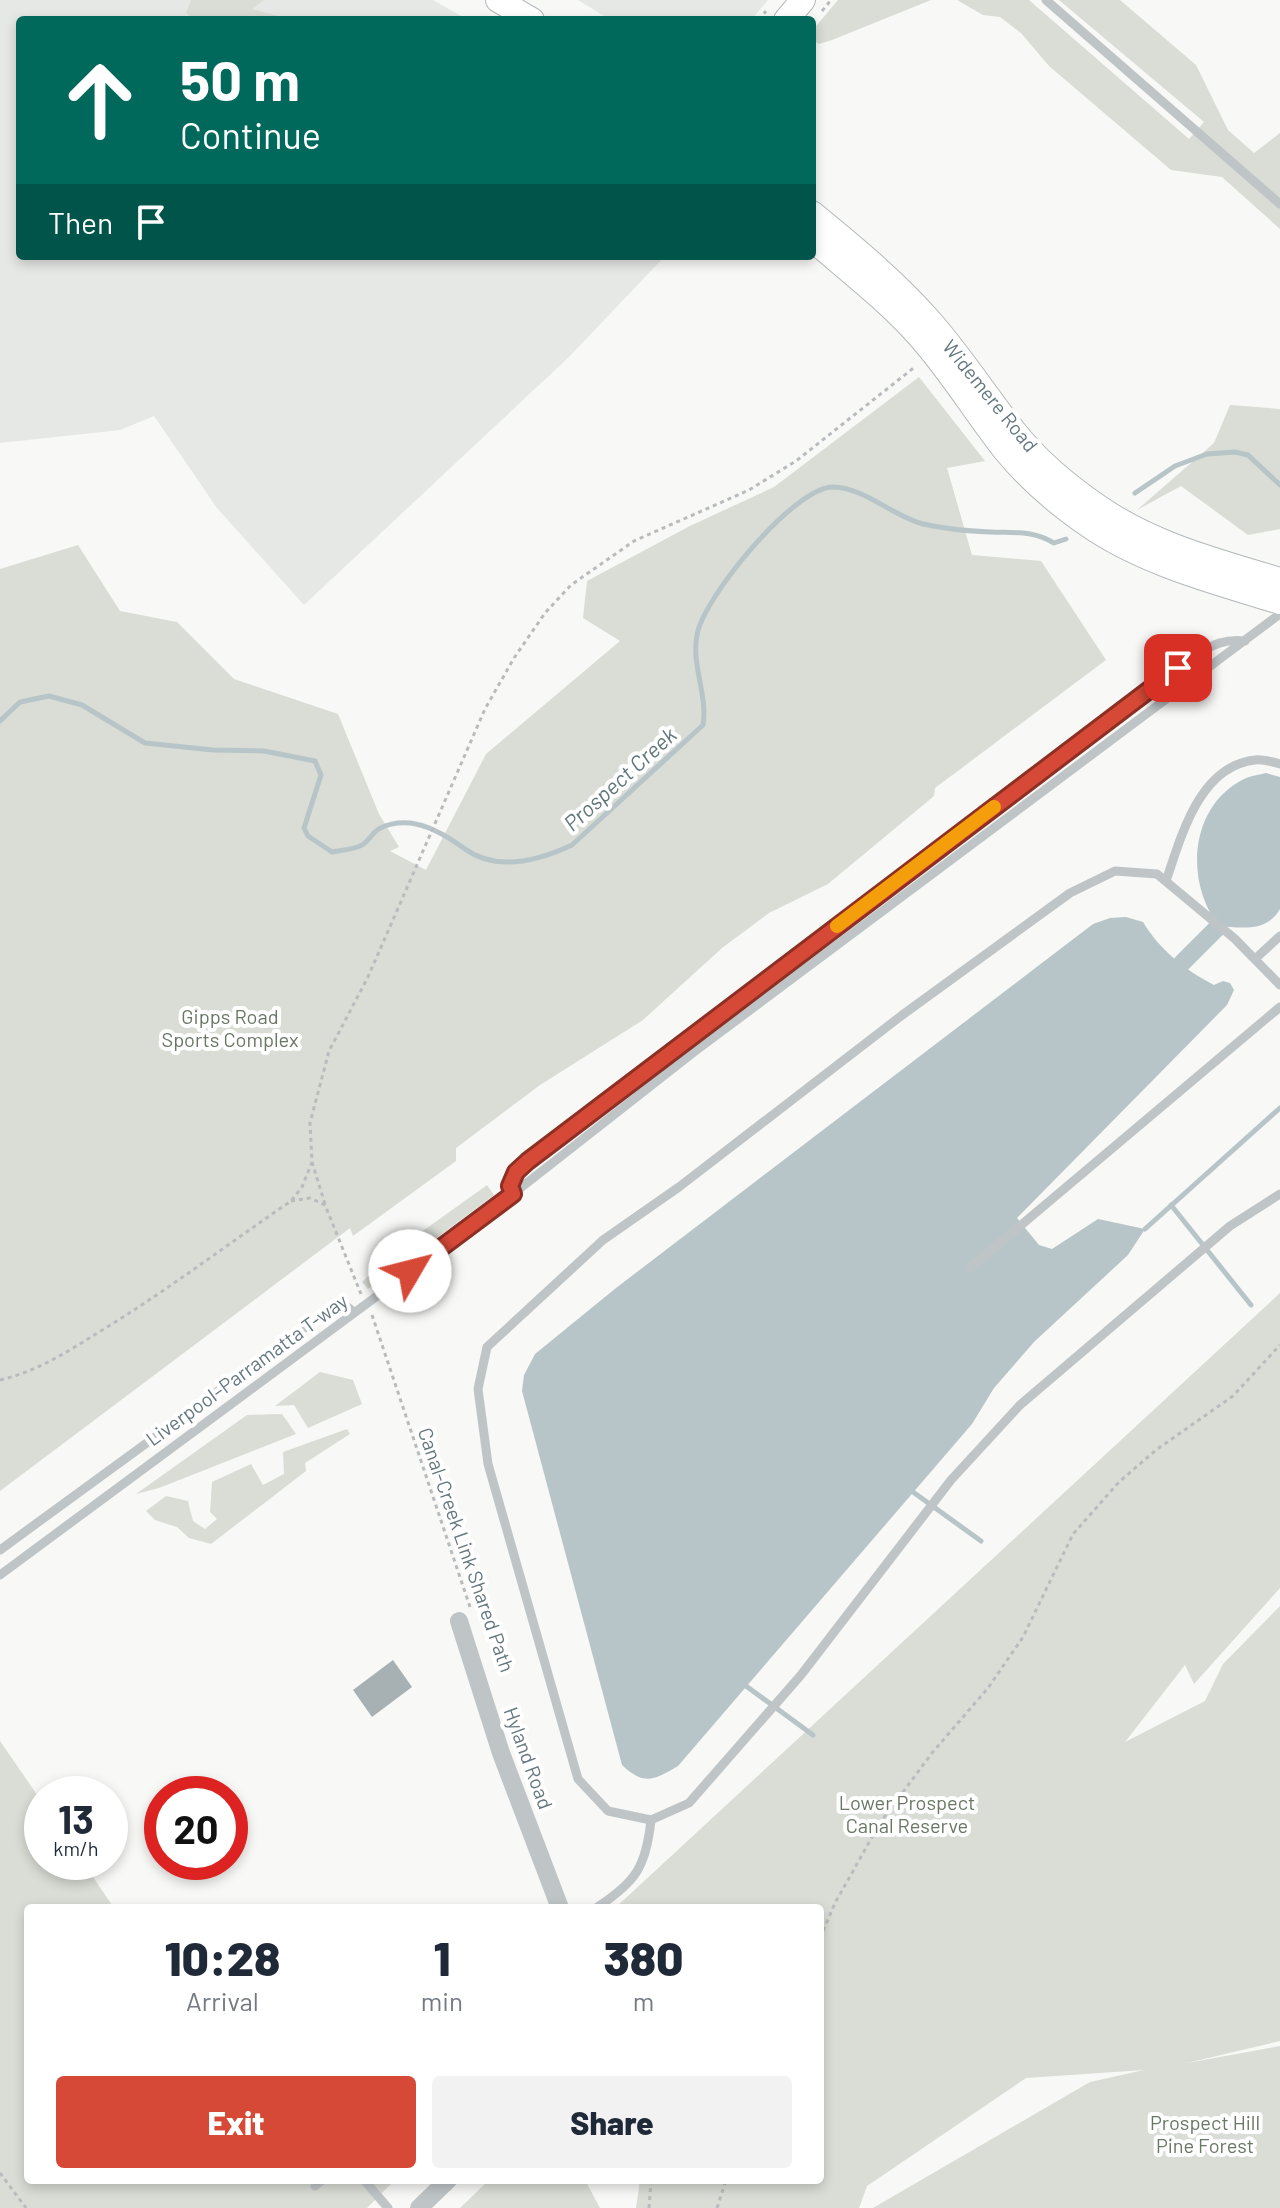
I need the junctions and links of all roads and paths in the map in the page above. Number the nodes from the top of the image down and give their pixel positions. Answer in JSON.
{"nodes":[{"id":1,"x":498,"y":0,"type":"edge"},
{"id":2,"x":803,"y":0,"type":"edge"},
{"id":3,"x":1046,"y":0,"type":"edge"},
{"id":4,"x":525,"y":16,"type":"edge"},
{"id":5,"x":789,"y":16,"type":"edge"},
{"id":6,"x":1280,"y":204,"type":"edge"},
{"id":7,"x":816,"y":216,"type":"edge"},
{"id":8,"x":816,"y":242,"type":"edge"},
{"id":9,"x":922,"y":362,"type":"dead end"},
{"id":10,"x":1024,"y":456,"type":"junction"},
{"id":11,"x":1277,"y":599,"type":"edge"},
{"id":12,"x":1245,"y":641,"type":"junction"},
{"id":13,"x":1280,"y":764,"type":"edge"},
{"id":14,"x":1166,"y":881,"type":"junction"},
{"id":15,"x":1280,"y":936,"type":"edge"},
{"id":16,"x":1255,"y":959,"type":"junction"},
{"id":17,"x":1280,"y":985,"type":"edge"},
{"id":18,"x":1280,"y":1007,"type":"edge"},
{"id":19,"x":312,"y":1162,"type":"junction"},
{"id":20,"x":513,"y":1194,"type":"junction"},
{"id":21,"x":1280,"y":1194,"type":"edge"},
{"id":22,"x":291,"y":1201,"type":"junction"},
{"id":23,"x":325,"y":1205,"type":"junction"},
{"id":24,"x":970,"y":1268,"type":"dead end"},
{"id":25,"x":362,"y":1296,"type":"dead end"},
{"id":26,"x":354,"y":1313,"type":"junction"},
{"id":27,"x":371,"y":1313,"type":"dead end"},
{"id":28,"x":1280,"y":1345,"type":"edge"},
{"id":29,"x":0,"y":1380,"type":"edge"},
{"id":30,"x":0,"y":1550,"type":"edge"},
{"id":31,"x":0,"y":1575,"type":"edge"},
{"id":32,"x":466,"y":1617,"type":"joint"},
{"id":33,"x":651,"y":1820,"type":"junction"},
{"id":34,"x":558,"y":1904,"type":"edge"},
{"id":35,"x":601,"y":1904,"type":"edge"},
{"id":36,"x":824,"y":1929,"type":"edge"},
{"id":37,"x":0,"y":2173,"type":"edge"},
{"id":38,"x":367,"y":2184,"type":"edge"},
{"id":39,"x":444,"y":2184,"type":"edge"},
{"id":40,"x":651,"y":2184,"type":"edge"},
{"id":41,"x":725,"y":2184,"type":"edge"},
{"id":42,"x":26,"y":2208,"type":"edge"},
{"id":43,"x":388,"y":2208,"type":"edge"},
{"id":44,"x":419,"y":2208,"type":"edge"},
{"id":45,"x":649,"y":2208,"type":"edge"},
{"id":46,"x":717,"y":2208,"type":"edge"}],
"edges":[{"from":1,"to":4,"type":"main road"},
{"from":2,"to":5,"type":"main road"},
{"from":3,"to":6,"type":"lane"},
{"from":7,"to":10,"type":"main road","name":"Widemere Road"},
{"from":8,"to":10,"type":"main road","name":"Widemere Road"},
{"from":9,"to":19,"type":"path"},
{"from":10,"to":11,"type":"main road","name":"Widemere Road"},
{"from":11,"to":12,"type":"lane","name":"Liverpool–Parramatta T-way"},
{"from":12,"to":20,"type":"lane","name":"Liverpool–Parramatta T-way"},
{"from":12,"to":20,"type":"lane"},
{"from":13,"to":14,"type":"lane"},
{"from":14,"to":16,"type":"lane"},
{"from":14,"to":33,"type":"lane"},
{"from":15,"to":16,"type":"lane"},
{"from":16,"to":17,"type":"lane"},
{"from":18,"to":24,"type":"lane"},
{"from":19,"to":22,"type":"path"},
{"from":19,"to":23,"type":"path"},
{"from":20,"to":26,"type":"lane","name":"Liverpool–Parramatta T-way"},
{"from":21,"to":33,"type":"lane"},
{"from":22,"to":23,"type":"path"},
{"from":22,"to":29,"type":"path"},
{"from":23,"to":25,"type":"path"},
{"from":26,"to":30,"type":"lane"},
{"from":26,"to":31,"type":"lane","name":"Liverpool–Parramatta T-way"},
{"from":27,"to":32,"type":"path","name":"Canal-Creek Link Shared Path"},
{"from":28,"to":36,"type":"path"},
{"from":32,"to":34,"type":"street","name":"Hyland Road"},
{"from":33,"to":35,"type":"lane"},
{"from":37,"to":42,"type":"path"},
{"from":38,"to":43,"type":"lane"},
{"from":39,"to":44,"type":"street"},
{"from":40,"to":45,"type":"path"},
{"from":41,"to":46,"type":"path"}]}
